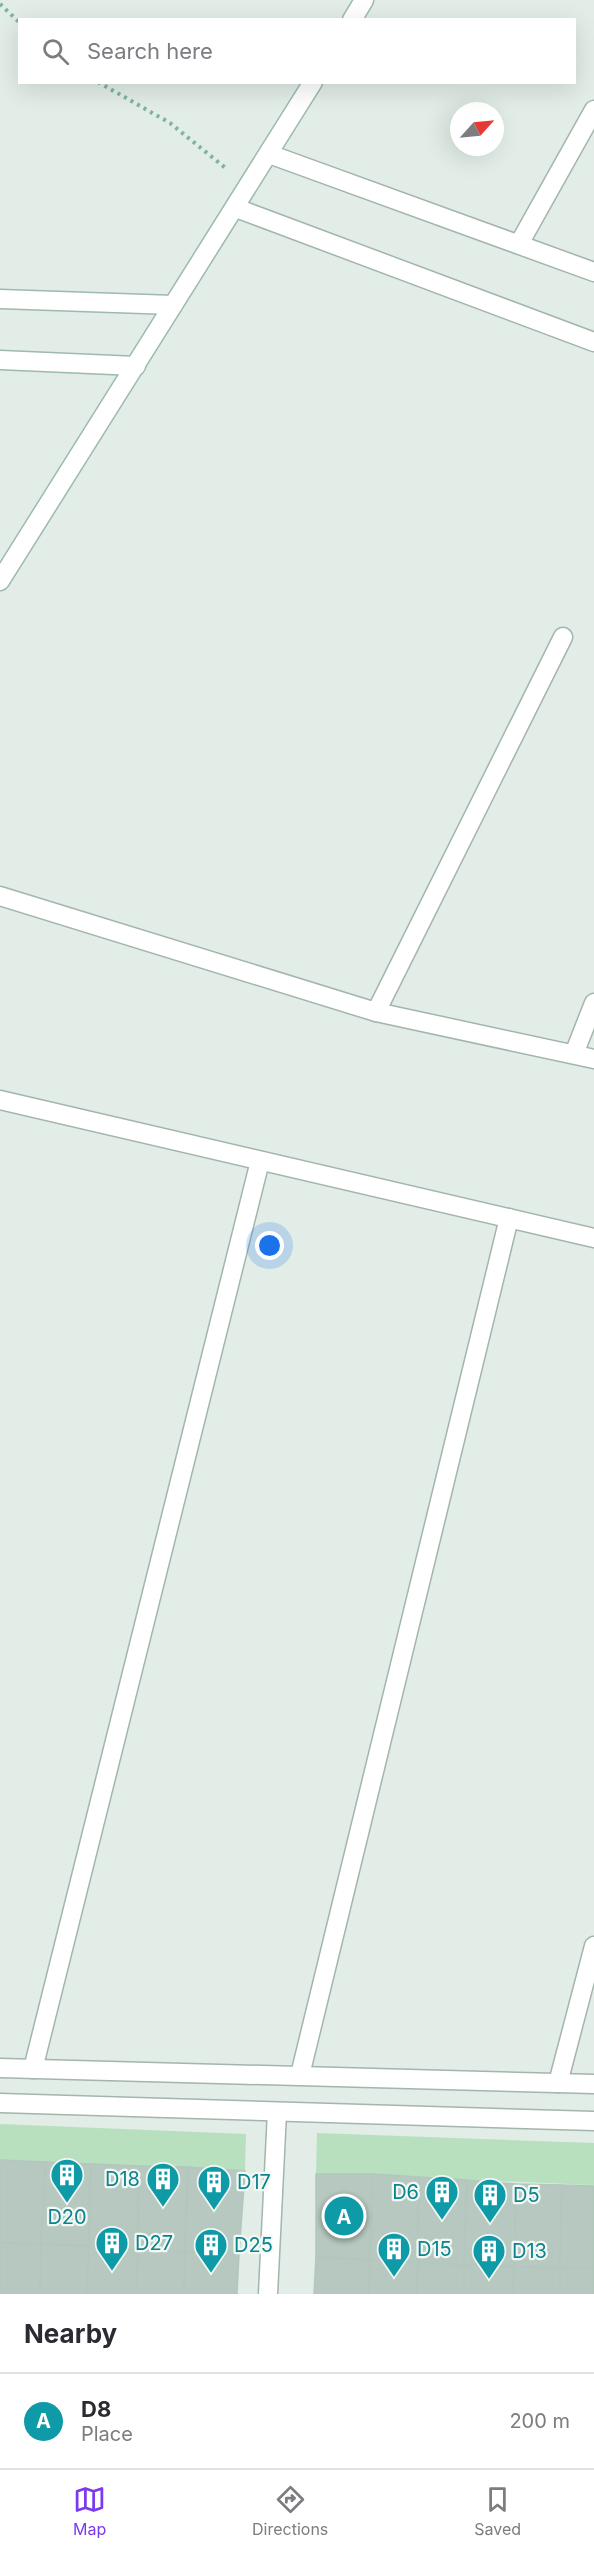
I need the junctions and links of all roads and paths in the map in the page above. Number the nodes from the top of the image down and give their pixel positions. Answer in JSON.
{"nodes":[{"id":1,"x":364,"y":0,"type":"edge"},
{"id":2,"x":0,"y":4,"type":"edge"},
{"id":3,"x":353,"y":18,"type":"edge"},
{"id":4,"x":18,"y":21,"type":"edge"},
{"id":5,"x":102,"y":84,"type":"edge"},
{"id":6,"x":312,"y":84,"type":"edge"},
{"id":7,"x":594,"y":110,"type":"edge"},
{"id":8,"x":269,"y":153,"type":"junction"},
{"id":9,"x":249,"y":187,"type":"junction"},
{"id":10,"x":236,"y":208,"type":"junction"},
{"id":11,"x":519,"y":244,"type":"junction"},
{"id":12,"x":594,"y":272,"type":"edge"},
{"id":13,"x":0,"y":299,"type":"edge"},
{"id":14,"x":173,"y":305,"type":"junction"},
{"id":15,"x":594,"y":342,"type":"edge"},
{"id":16,"x":0,"y":360,"type":"edge"},
{"id":17,"x":136,"y":366,"type":"junction"},
{"id":18,"x":0,"y":581,"type":"edge"},
{"id":19,"x":563,"y":637,"type":"dead end"},
{"id":20,"x":0,"y":896,"type":"edge"},
{"id":21,"x":594,"y":1003,"type":"edge"},
{"id":22,"x":376,"y":1012,"type":"junction"},
{"id":23,"x":574,"y":1054,"type":"junction"},
{"id":24,"x":594,"y":1059,"type":"edge"},
{"id":25,"x":0,"y":1100,"type":"edge"},
{"id":26,"x":260,"y":1161,"type":"junction"},
{"id":27,"x":509,"y":1218,"type":"junction"},
{"id":28,"x":594,"y":1238,"type":"edge"},
{"id":29,"x":594,"y":1946,"type":"edge"},
{"id":30,"x":0,"y":2068,"type":"edge"},
{"id":31,"x":33,"y":2069,"type":"junction"},
{"id":32,"x":300,"y":2074,"type":"junction"},
{"id":33,"x":558,"y":2083,"type":"junction"},
{"id":34,"x":594,"y":2084,"type":"edge"},
{"id":35,"x":0,"y":2103,"type":"edge"},
{"id":36,"x":277,"y":2112,"type":"junction"},
{"id":37,"x":594,"y":2121,"type":"edge"},
{"id":38,"x":268,"y":2294,"type":"edge"}],
"edges":[{"from":1,"to":3,"type":"street"},
{"from":2,"to":4,"type":"path"},
{"from":5,"to":9,"type":"path"},
{"from":6,"to":8,"type":"street"},
{"from":7,"to":11,"type":"street"},
{"from":8,"to":9,"type":"street"},
{"from":8,"to":11,"type":"street"},
{"from":9,"to":10,"type":"street"},
{"from":10,"to":14,"type":"street"},
{"from":10,"to":15,"type":"street"},
{"from":11,"to":12,"type":"street"},
{"from":13,"to":14,"type":"street"},
{"from":14,"to":17,"type":"street"},
{"from":16,"to":17,"type":"street"},
{"from":17,"to":18,"type":"street"},
{"from":19,"to":22,"type":"street"},
{"from":20,"to":22,"type":"street"},
{"from":21,"to":23,"type":"street"},
{"from":22,"to":23,"type":"street"},
{"from":23,"to":24,"type":"street"},
{"from":25,"to":26,"type":"street"},
{"from":26,"to":27,"type":"street"},
{"from":26,"to":31,"type":"street"},
{"from":27,"to":28,"type":"street"},
{"from":27,"to":32,"type":"street"},
{"from":29,"to":33,"type":"street"},
{"from":30,"to":31,"type":"street"},
{"from":31,"to":32,"type":"street"},
{"from":32,"to":33,"type":"street"},
{"from":33,"to":34,"type":"street"},
{"from":35,"to":36,"type":"street"},
{"from":36,"to":37,"type":"street"},
{"from":36,"to":38,"type":"street"}]}
